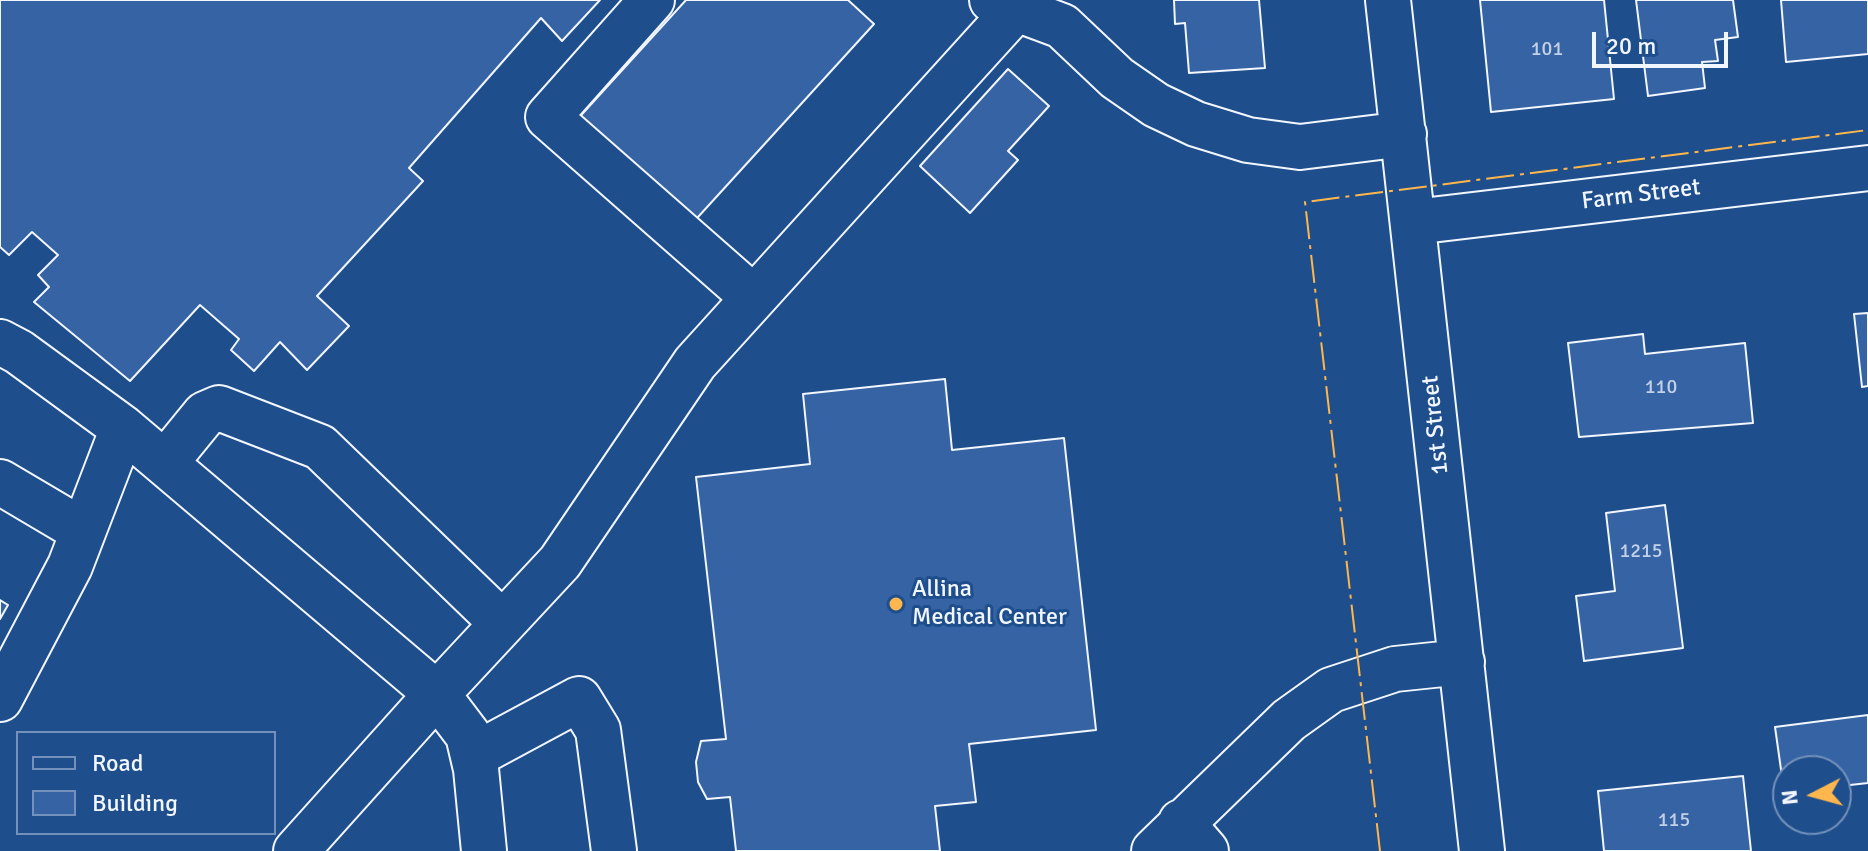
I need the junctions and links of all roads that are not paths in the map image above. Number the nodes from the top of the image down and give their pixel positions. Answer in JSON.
{"nodes":[{"id":1,"x":652,"y":0,"type":"edge"},
{"id":2,"x":1388,"y":0,"type":"edge"},
{"id":3,"x":1005,"y":4,"type":"edge"},
{"id":4,"x":1404,"y":134,"type":"junction"},
{"id":5,"x":1868,"y":168,"type":"edge"},
{"id":6,"x":1414,"y":222,"type":"junction"},
{"id":7,"x":754,"y":298,"type":"junction"},
{"id":8,"x":0,"y":342,"type":"edge"},
{"id":9,"x":123,"y":428,"type":"junction"},
{"id":10,"x":165,"y":463,"type":"junction"},
{"id":11,"x":0,"y":482,"type":"edge"},
{"id":12,"x":83,"y":531,"type":"junction"},
{"id":13,"x":502,"y":623,"type":"junction"},
{"id":14,"x":1462,"y":662,"type":"junction"},
{"id":15,"x":437,"y":694,"type":"junction"},
{"id":16,"x":0,"y":699,"type":"edge"},
{"id":17,"x":473,"y":756,"type":"junction"},
{"id":18,"x":1180,"y":841,"type":"edge"},
{"id":19,"x":296,"y":851,"type":"edge"},
{"id":20,"x":484,"y":851,"type":"edge"},
{"id":21,"x":614,"y":851,"type":"edge"},
{"id":22,"x":1482,"y":851,"type":"edge"}],
"edges":[{"from":1,"to":7,"type":"street"},
{"from":2,"to":4,"type":"street","name":"1st Street"},
{"from":3,"to":4,"type":"street"},
{"from":3,"to":7,"type":"street"},
{"from":4,"to":6,"type":"street","name":"1st Street"},
{"from":5,"to":6,"type":"street","name":"Farm Street"},
{"from":6,"to":14,"type":"street","name":"1st Street"},
{"from":7,"to":13,"type":"street"},
{"from":8,"to":9,"type":"street"},
{"from":9,"to":10,"type":"street"},
{"from":9,"to":12,"type":"street"},
{"from":10,"to":13,"type":"street"},
{"from":10,"to":15,"type":"street"},
{"from":11,"to":12,"type":"street"},
{"from":12,"to":16,"type":"street"},
{"from":13,"to":15,"type":"street"},
{"from":14,"to":18,"type":"street"},
{"from":14,"to":22,"type":"street","name":"1st Street"},
{"from":15,"to":17,"type":"street"},
{"from":15,"to":19,"type":"street"},
{"from":17,"to":20,"type":"street"},
{"from":17,"to":21,"type":"street"}]}
